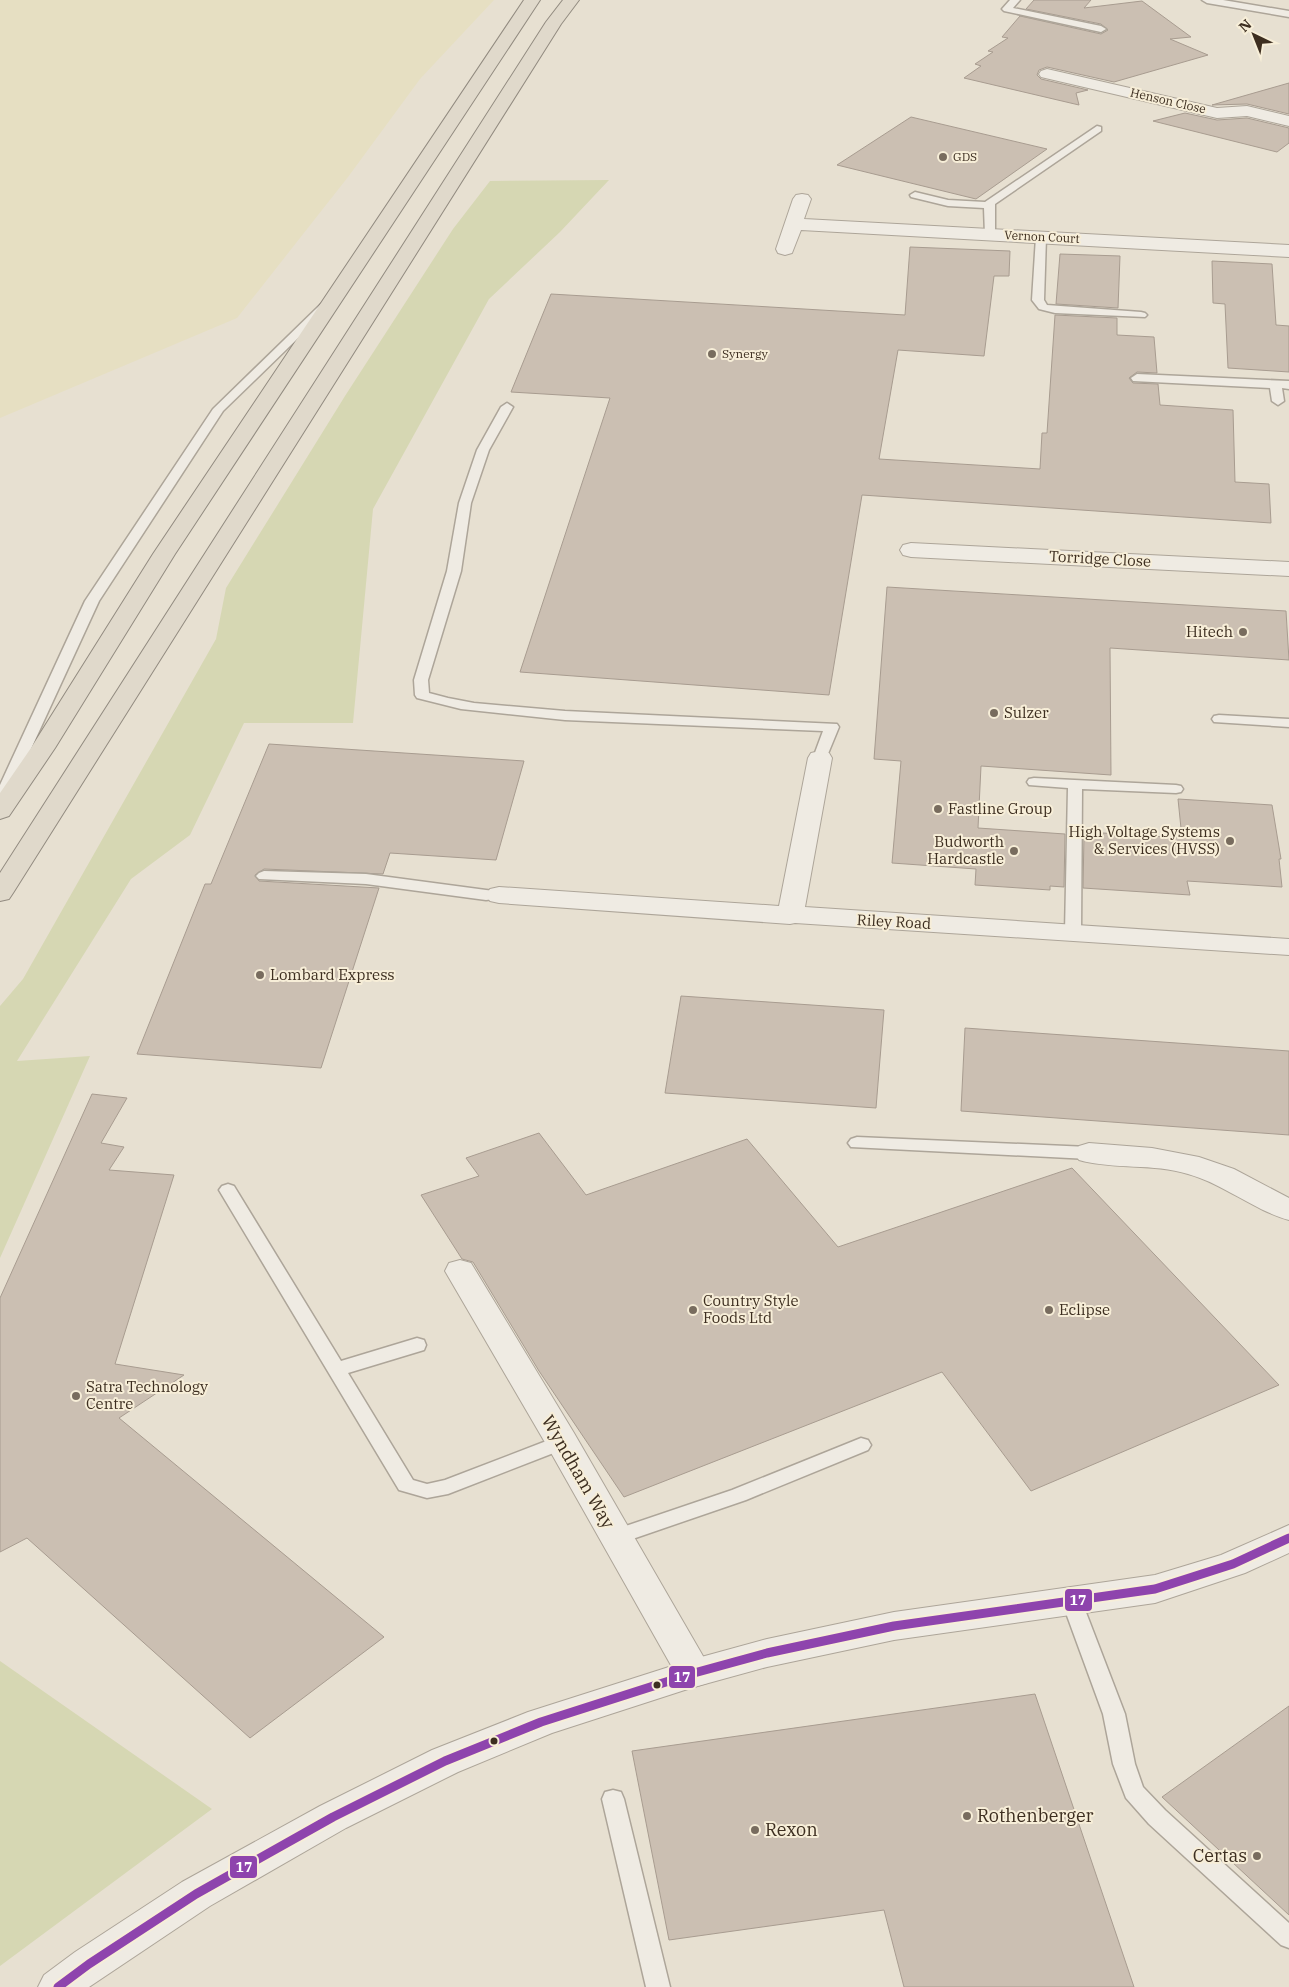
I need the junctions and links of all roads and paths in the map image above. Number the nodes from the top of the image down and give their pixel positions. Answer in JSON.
{"nodes":[{"id":1,"x":532,"y":0,"type":"edge"},
{"id":2,"x":571,"y":0,"type":"edge"},
{"id":3,"x":1015,"y":0,"type":"edge"},
{"id":4,"x":1207,"y":0,"type":"edge"},
{"id":5,"x":1265,"y":0,"type":"edge"},
{"id":6,"x":1250,"y":7,"type":"junction"},
{"id":7,"x":1289,"y":14,"type":"edge"},
{"id":8,"x":1101,"y":29,"type":"dead end"},
{"id":9,"x":1064,"y":63,"type":"dead end"},
{"id":10,"x":1289,"y":121,"type":"edge"},
{"id":11,"x":1097,"y":129,"type":"dead end"},
{"id":12,"x":915,"y":195,"type":"dead end"},
{"id":13,"x":802,"y":199,"type":"dead end"},
{"id":14,"x":990,"y":205,"type":"junction"},
{"id":15,"x":795,"y":224,"type":"junction"},
{"id":16,"x":990,"y":235,"type":"junction"},
{"id":17,"x":1041,"y":237,"type":"junction"},
{"id":18,"x":785,"y":249,"type":"dead end"},
{"id":19,"x":1289,"y":250,"type":"edge"},
{"id":20,"x":336,"y":295,"type":"junction"},
{"id":21,"x":1141,"y":315,"type":"dead end"},
{"id":22,"x":1137,"y":378,"type":"dead end"},
{"id":23,"x":1275,"y":384,"type":"junction"},
{"id":24,"x":1289,"y":385,"type":"edge"},
{"id":25,"x":1278,"y":401,"type":"dead end"},
{"id":26,"x":507,"y":407,"type":"dead end"},
{"id":27,"x":911,"y":550,"type":"dead end"},
{"id":28,"x":1289,"y":569,"type":"edge"},
{"id":29,"x":1219,"y":719,"type":"dead end"},
{"id":30,"x":1289,"y":723,"type":"edge"},
{"id":31,"x":820,"y":758,"type":"joint"},
{"id":32,"x":1034,"y":782,"type":"dead end"},
{"id":33,"x":1075,"y":784,"type":"junction"},
{"id":34,"x":1176,"y":789,"type":"dead end"},
{"id":35,"x":0,"y":800,"type":"edge"},
{"id":36,"x":0,"y":810,"type":"edge"},
{"id":37,"x":264,"y":876,"type":"dead end"},
{"id":38,"x":0,"y":893,"type":"edge"},
{"id":39,"x":499,"y":895,"type":"joint"},
{"id":40,"x":790,"y":916,"type":"junction"},
{"id":41,"x":1073,"y":932,"type":"junction"},
{"id":42,"x":1289,"y":947,"type":"edge"},
{"id":43,"x":857,"y":1144,"type":"dead end"},
{"id":44,"x":1089,"y":1153,"type":"joint"},
{"id":45,"x":228,"y":1190,"type":"dead end"},
{"id":46,"x":1289,"y":1210,"type":"edge"},
{"id":47,"x":460,"y":1271,"type":"dead end"},
{"id":48,"x":417,"y":1346,"type":"dead end"},
{"id":49,"x":337,"y":1370,"type":"junction"},
{"id":50,"x":562,"y":1442,"type":"junction"},
{"id":51,"x":861,"y":1445,"type":"dead end"},
{"id":52,"x":614,"y":1537,"type":"junction"},
{"id":53,"x":1289,"y":1538,"type":"edge"},
{"id":54,"x":1072,"y":1602,"type":"junction"},
{"id":55,"x":694,"y":1673,"type":"junction"},
{"id":56,"x":613,"y":1798,"type":"dead end"},
{"id":57,"x":1289,"y":1938,"type":"edge"},
{"id":58,"x":58,"y":1987,"type":"edge"},
{"id":59,"x":658,"y":1987,"type":"edge"}],
"edges":[{"from":1,"to":20,"type":"highway"},
{"from":2,"to":38,"type":"highway"},
{"from":3,"to":8,"type":"lane"},
{"from":4,"to":6,"type":"lane"},
{"from":5,"to":6,"type":"lane"},
{"from":6,"to":7,"type":"lane"},
{"from":9,"to":10,"type":"street","name":"Henson Close"},
{"from":11,"to":14,"type":"lane"},
{"from":12,"to":14,"type":"lane"},
{"from":13,"to":15,"type":"street"},
{"from":14,"to":16,"type":"lane"},
{"from":15,"to":16,"type":"street","name":"Vernon Court"},
{"from":15,"to":18,"type":"street"},
{"from":16,"to":17,"type":"street","name":"Vernon Court"},
{"from":17,"to":19,"type":"street","name":"Vernon Court"},
{"from":17,"to":21,"type":"lane"},
{"from":20,"to":35,"type":"lane"},
{"from":20,"to":36,"type":"highway"},
{"from":22,"to":23,"type":"lane"},
{"from":23,"to":24,"type":"lane"},
{"from":23,"to":25,"type":"lane"},
{"from":26,"to":31,"type":"lane"},
{"from":27,"to":28,"type":"street","name":"Torridge Close"},
{"from":29,"to":30,"type":"lane"},
{"from":31,"to":40,"type":"street"},
{"from":32,"to":33,"type":"lane"},
{"from":33,"to":34,"type":"lane"},
{"from":33,"to":41,"type":"lane"},
{"from":37,"to":39,"type":"lane"},
{"from":39,"to":40,"type":"street","name":"Riley Road"},
{"from":40,"to":41,"type":"street","name":"Riley Road"},
{"from":41,"to":42,"type":"street","name":"Riley Road"},
{"from":43,"to":44,"type":"lane"},
{"from":44,"to":46,"type":"street"},
{"from":45,"to":49,"type":"lane"},
{"from":47,"to":50,"type":"street","name":"Wyndham Way"},
{"from":48,"to":49,"type":"lane"},
{"from":49,"to":50,"type":"lane"},
{"from":50,"to":52,"type":"street","name":"Wyndham Way"},
{"from":51,"to":52,"type":"lane"},
{"from":52,"to":55,"type":"street","name":"Wyndham Way"},
{"from":53,"to":54,"type":"street"},
{"from":54,"to":55,"type":"street"},
{"from":54,"to":57,"type":"lane"},
{"from":55,"to":58,"type":"street"},
{"from":56,"to":59,"type":"lane"}]}
